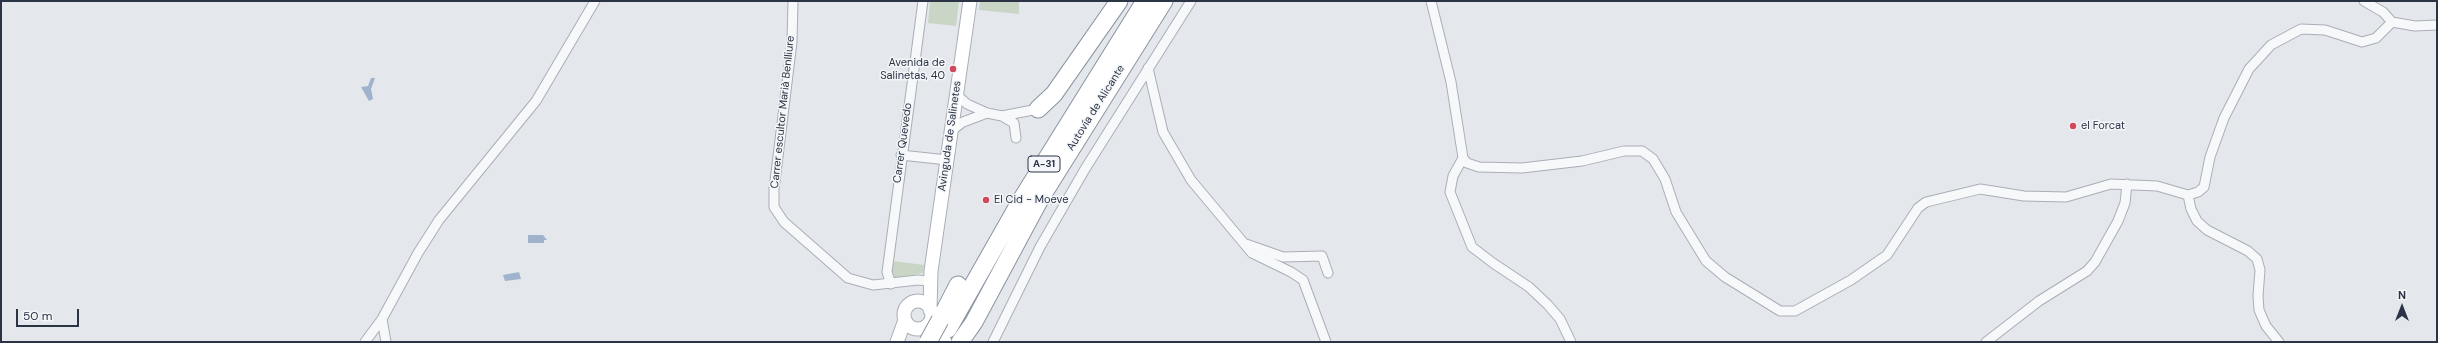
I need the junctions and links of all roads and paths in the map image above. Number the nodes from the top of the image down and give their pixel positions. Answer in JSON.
{"nodes":[{"id":1,"x":595,"y":1,"type":"edge"},
{"id":2,"x":793,"y":1,"type":"edge"},
{"id":3,"x":923,"y":1,"type":"edge"},
{"id":4,"x":970,"y":1,"type":"edge"},
{"id":5,"x":1119,"y":1,"type":"edge"},
{"id":6,"x":1145,"y":1,"type":"edge"},
{"id":7,"x":1164,"y":1,"type":"edge"},
{"id":8,"x":1191,"y":1,"type":"edge"},
{"id":9,"x":1431,"y":1,"type":"edge"},
{"id":10,"x":2364,"y":1,"type":"edge"},
{"id":11,"x":2392,"y":22,"type":"junction"},
{"id":12,"x":2437,"y":25,"type":"edge"},
{"id":13,"x":1148,"y":68,"type":"junction"},
{"id":14,"x":956,"y":94,"type":"junction"},
{"id":15,"x":1038,"y":109,"type":"joint"},
{"id":16,"x":987,"y":113,"type":"junction"},
{"id":17,"x":1002,"y":116,"type":"junction"},
{"id":18,"x":951,"y":131,"type":"junction"},
{"id":19,"x":1016,"y":138,"type":"dead end"},
{"id":20,"x":901,"y":155,"type":"junction"},
{"id":21,"x":1463,"y":158,"type":"junction"},
{"id":22,"x":947,"y":160,"type":"junction"},
{"id":23,"x":2127,"y":184,"type":"junction"},
{"id":24,"x":2188,"y":195,"type":"junction"},
{"id":25,"x":1246,"y":244,"type":"junction"},
{"id":26,"x":1328,"y":273,"type":"dead end"},
{"id":27,"x":930,"y":276,"type":"junction"},
{"id":28,"x":891,"y":284,"type":"junction"},
{"id":29,"x":958,"y":285,"type":"dead end"},
{"id":30,"x":912,"y":302,"type":"junction"},
{"id":31,"x":382,"y":319,"type":"junction"},
{"id":32,"x":905,"y":320,"type":"junction"},
{"id":33,"x":974,"y":322,"type":"junction"},
{"id":34,"x":934,"y":329,"type":"edge"},
{"id":35,"x":365,"y":342,"type":"edge"},
{"id":36,"x":386,"y":342,"type":"edge"},
{"id":37,"x":897,"y":342,"type":"edge"},
{"id":38,"x":900,"y":342,"type":"edge"},
{"id":39,"x":960,"y":342,"type":"edge"},
{"id":40,"x":967,"y":342,"type":"edge"},
{"id":41,"x":993,"y":342,"type":"edge"},
{"id":42,"x":1326,"y":342,"type":"edge"},
{"id":43,"x":1570,"y":342,"type":"edge"},
{"id":44,"x":1986,"y":342,"type":"edge"},
{"id":45,"x":2279,"y":342,"type":"edge"}],
"edges":[{"from":1,"to":31,"type":"street"},
{"from":2,"to":28,"type":"street","name":"Carrer escultor Marià Benlliure"},
{"from":3,"to":20,"type":"street","name":"Carrer Quevedo"},
{"from":4,"to":14,"type":"street","name":"Avinguda de Salinetes"},
{"from":5,"to":15,"type":"highway"},
{"from":6,"to":34,"type":"highway","name":"Autovía de Alicante","number":"A-31"},
{"from":7,"to":33,"type":"highway","name":"Autovía de Alicante","number":"A-31"},
{"from":8,"to":13,"type":"street"},
{"from":9,"to":21,"type":"street"},
{"from":10,"to":11,"type":"street"},
{"from":11,"to":12,"type":"street"},
{"from":11,"to":24,"type":"street"},
{"from":13,"to":25,"type":"street"},
{"from":13,"to":41,"type":"street"},
{"from":14,"to":16,"type":"street"},
{"from":14,"to":18,"type":"street","name":"Avinguda de Salinetes"},
{"from":15,"to":17,"type":"street"},
{"from":16,"to":17,"type":"street"},
{"from":16,"to":18,"type":"street"},
{"from":17,"to":19,"type":"street"},
{"from":18,"to":22,"type":"street","name":"Avinguda de Salinetes"},
{"from":20,"to":22,"type":"street"},
{"from":20,"to":28,"type":"street","name":"Carrer Quevedo"},
{"from":21,"to":23,"type":"street"},
{"from":21,"to":43,"type":"street"},
{"from":22,"to":27,"type":"street","name":"Avinguda de Salinetes"},
{"from":23,"to":24,"type":"street"},
{"from":23,"to":44,"type":"street"},
{"from":24,"to":45,"type":"street"},
{"from":25,"to":26,"type":"street"},
{"from":25,"to":42,"type":"street"},
{"from":27,"to":28,"type":"street","name":"Carrer escultor Marià Benlliure"},
{"from":27,"to":30,"type":"street","name":"Avinguda de Salinetes"},
{"from":27,"to":34,"type":"street","name":"Avinguda de Salinetes"},
{"from":29,"to":34,"type":"highway"},
{"from":30,"to":32,"type":"street","name":"Avinguda de Salinetes"},
{"from":30,"to":34,"type":"street"},
{"from":31,"to":35,"type":"street"},
{"from":31,"to":36,"type":"street"},
{"from":32,"to":34,"type":"street"},
{"from":32,"to":37,"type":"street","name":"Avinguda de Salinetes"},
{"from":33,"to":39,"type":"highway","name":"Autovía de Alicante","number":"A-31"},
{"from":33,"to":40,"type":"highway"},
{"from":34,"to":38,"type":"street"}]}
